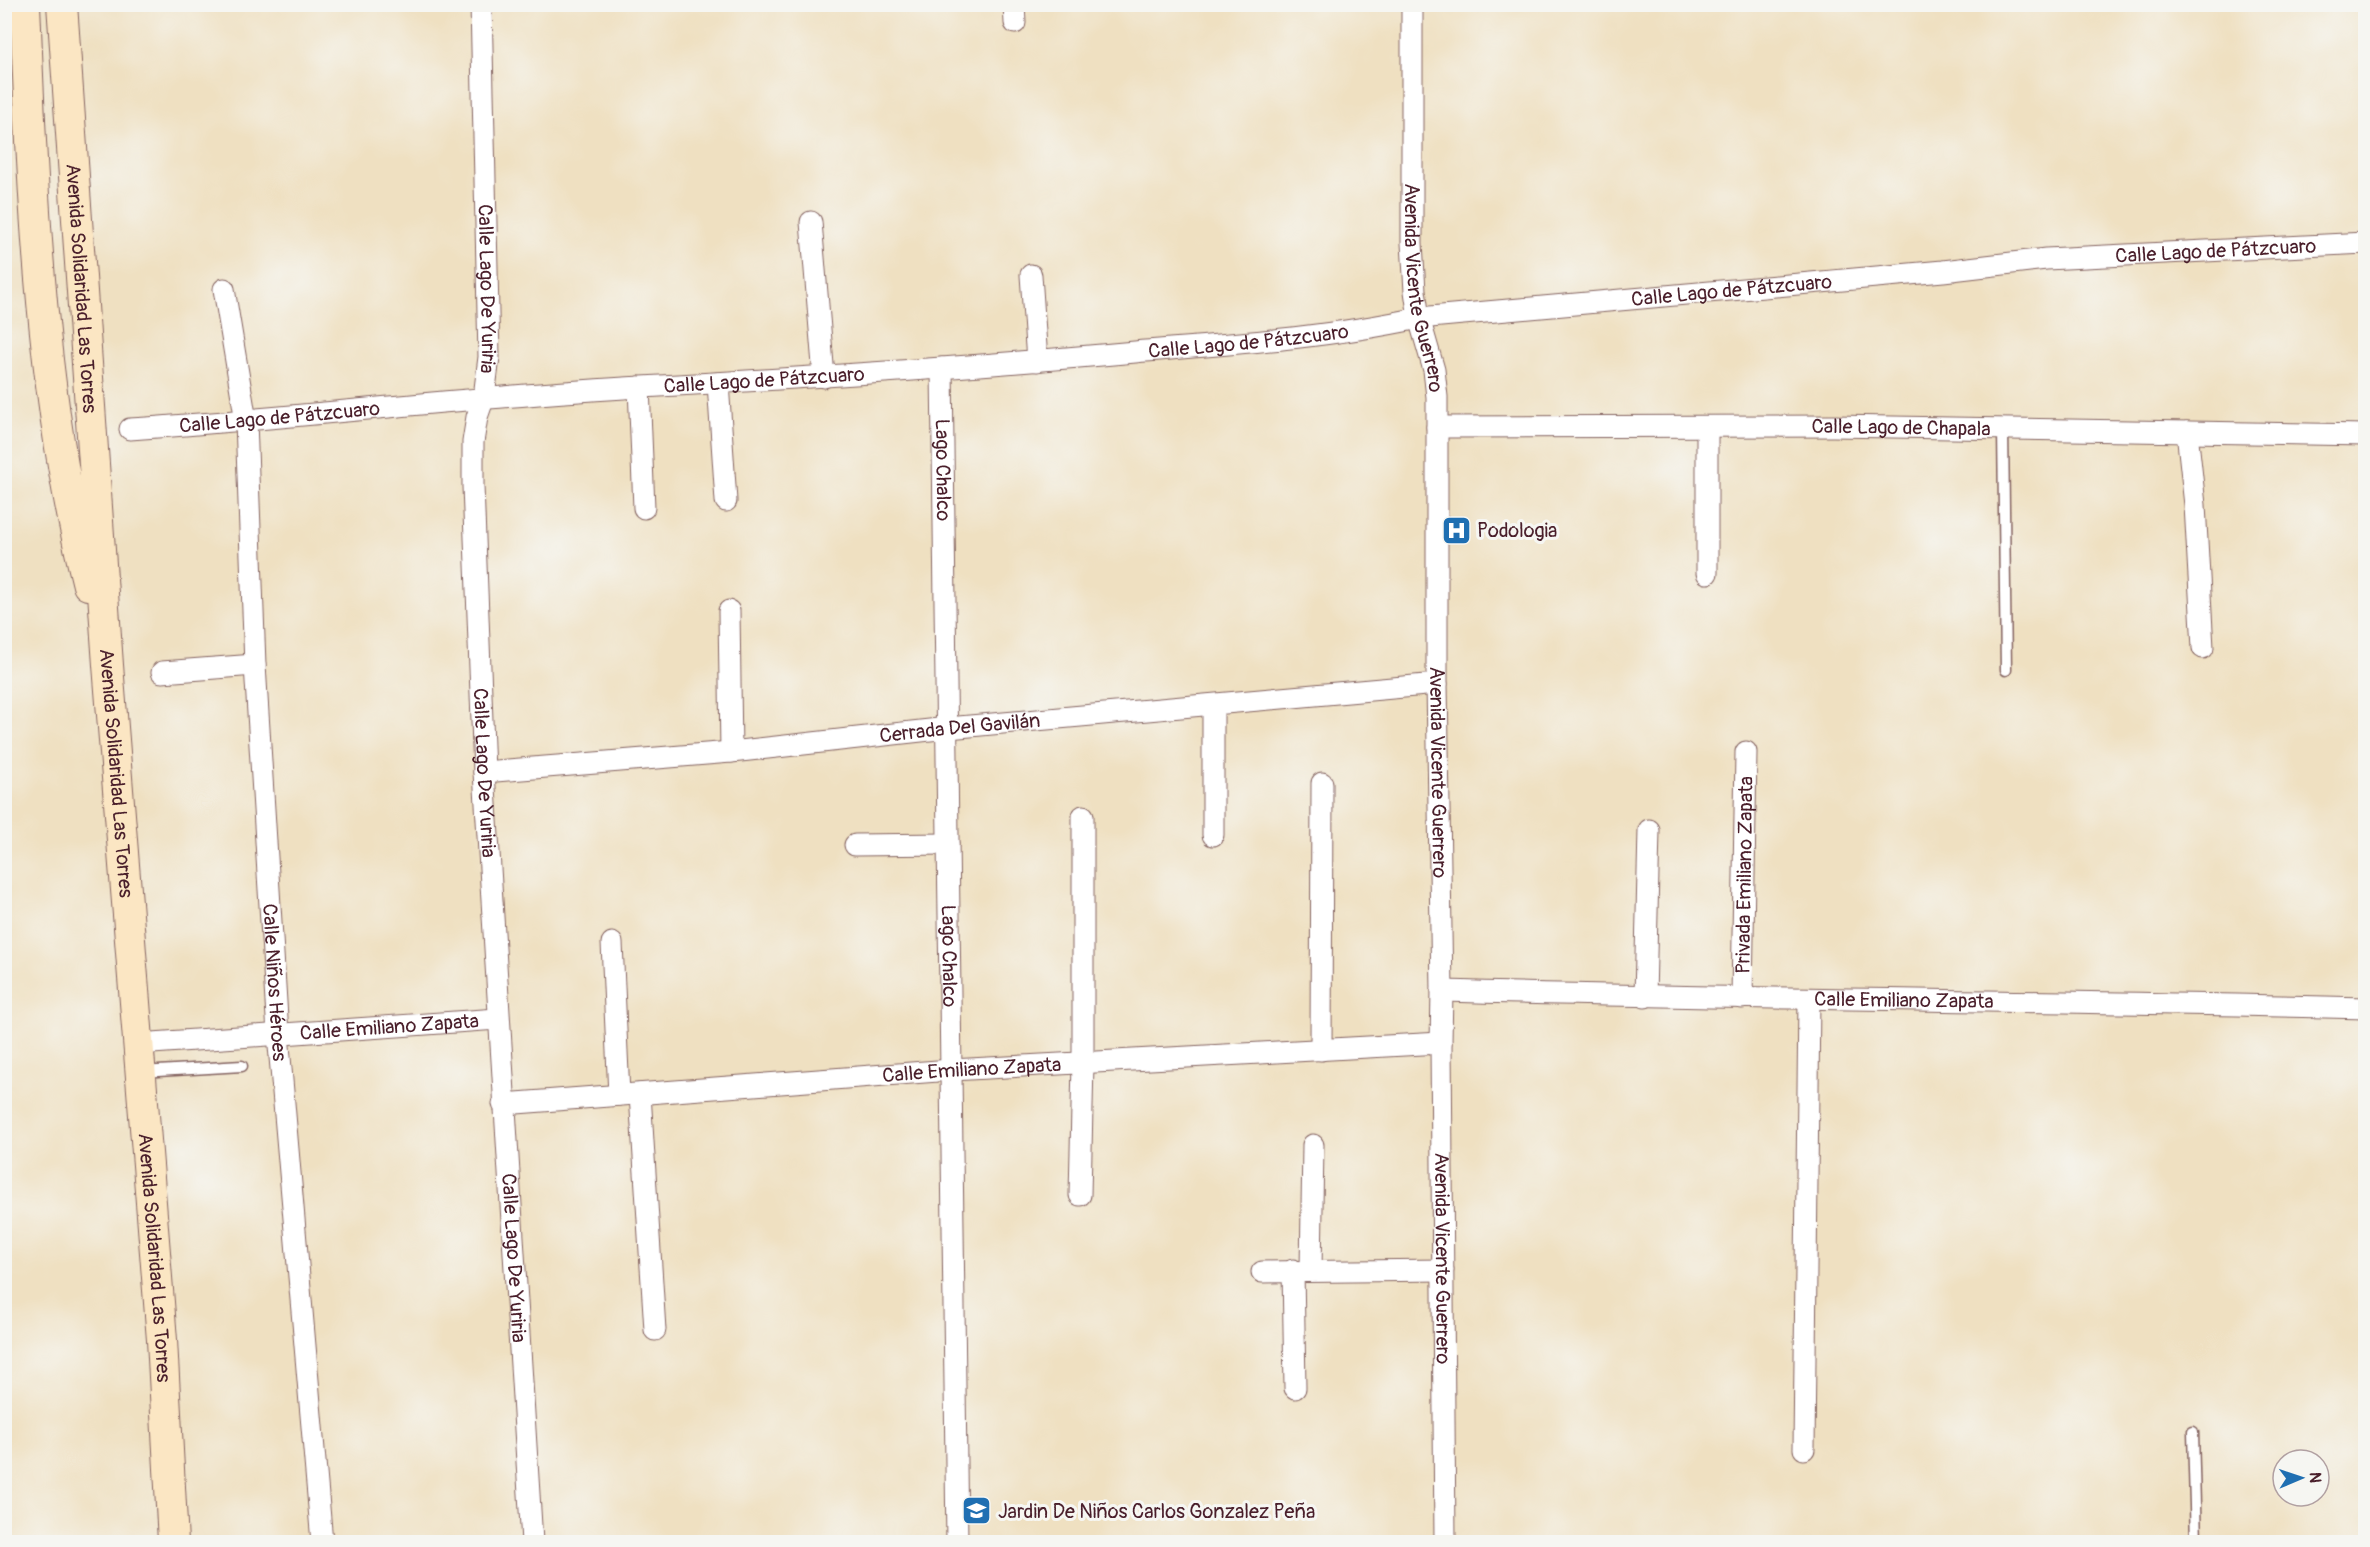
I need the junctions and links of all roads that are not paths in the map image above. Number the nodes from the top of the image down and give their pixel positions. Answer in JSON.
{"nodes":[{"id":1,"x":25,"y":4,"type":"edge"},
{"id":2,"x":62,"y":4,"type":"edge"},
{"id":3,"x":481,"y":4,"type":"edge"},
{"id":4,"x":1412,"y":4,"type":"edge"},
{"id":5,"x":812,"y":222,"type":"dead end"},
{"id":6,"x":2366,"y":243,"type":"edge"},
{"id":7,"x":1031,"y":275,"type":"dead end"},
{"id":8,"x":225,"y":289,"type":"dead end"},
{"id":9,"x":1419,"y":318,"type":"junction"},
{"id":10,"x":1037,"y":361,"type":"junction"},
{"id":11,"x":942,"y":368,"type":"junction"},
{"id":12,"x":824,"y":377,"type":"junction"},
{"id":13,"x":718,"y":383,"type":"junction"},
{"id":14,"x":639,"y":387,"type":"junction"},
{"id":15,"x":484,"y":397,"type":"junction"},
{"id":16,"x":246,"y":421,"type":"junction"},
{"id":17,"x":1437,"y":427,"type":"junction"},
{"id":18,"x":1707,"y":428,"type":"junction"},
{"id":19,"x":130,"y":429,"type":"dead end"},
{"id":20,"x":2003,"y":429,"type":"junction"},
{"id":21,"x":2187,"y":432,"type":"junction"},
{"id":22,"x":2366,"y":435,"type":"edge"},
{"id":23,"x":726,"y":501,"type":"dead end"},
{"id":24,"x":644,"y":508,"type":"dead end"},
{"id":25,"x":1707,"y":573,"type":"dead end"},
{"id":26,"x":729,"y":611,"type":"dead end"},
{"id":27,"x":2203,"y":648,"type":"dead end"},
{"id":28,"x":108,"y":665,"type":"junction"},
{"id":29,"x":255,"y":665,"type":"junction"},
{"id":30,"x":2006,"y":670,"type":"dead end"},
{"id":31,"x":162,"y":672,"type":"dead end"},
{"id":32,"x":1437,"y":684,"type":"junction"},
{"id":33,"x":1213,"y":706,"type":"junction"},
{"id":34,"x":948,"y":728,"type":"junction"},
{"id":35,"x":731,"y":752,"type":"junction"},
{"id":36,"x":1746,"y":752,"type":"dead end"},
{"id":37,"x":484,"y":772,"type":"junction"},
{"id":38,"x":1322,"y":783,"type":"dead end"},
{"id":39,"x":1083,"y":816,"type":"dead end"},
{"id":40,"x":1649,"y":830,"type":"dead end"},
{"id":41,"x":1213,"y":835,"type":"dead end"},
{"id":42,"x":948,"y":844,"type":"junction"},
{"id":43,"x":855,"y":845,"type":"dead end"},
{"id":44,"x":612,"y":943,"type":"dead end"},
{"id":45,"x":1442,"y":991,"type":"junction"},
{"id":46,"x":1645,"y":997,"type":"junction"},
{"id":47,"x":1742,"y":998,"type":"junction"},
{"id":48,"x":1809,"y":999,"type":"junction"},
{"id":49,"x":2366,"y":1008,"type":"edge"},
{"id":50,"x":498,"y":1019,"type":"junction"},
{"id":51,"x":278,"y":1034,"type":"junction"},
{"id":52,"x":1441,"y":1043,"type":"junction"},
{"id":53,"x":1321,"y":1050,"type":"junction"},
{"id":54,"x":140,"y":1058,"type":"junction"},
{"id":55,"x":1083,"y":1063,"type":"junction"},
{"id":56,"x":242,"y":1066,"type":"dead end"},
{"id":57,"x":951,"y":1070,"type":"junction"},
{"id":58,"x":629,"y":1094,"type":"junction"},
{"id":59,"x":503,"y":1104,"type":"junction"},
{"id":60,"x":1313,"y":1145,"type":"dead end"},
{"id":61,"x":1080,"y":1196,"type":"dead end"},
{"id":62,"x":1302,"y":1270,"type":"junction"},
{"id":63,"x":1443,"y":1270,"type":"junction"},
{"id":64,"x":1262,"y":1272,"type":"dead end"},
{"id":65,"x":655,"y":1330,"type":"dead end"},
{"id":66,"x":1295,"y":1388,"type":"dead end"},
{"id":67,"x":2193,"y":1432,"type":"dead end"},
{"id":68,"x":1804,"y":1449,"type":"dead end"},
{"id":69,"x":173,"y":1542,"type":"edge"},
{"id":70,"x":321,"y":1542,"type":"edge"},
{"id":71,"x":532,"y":1542,"type":"edge"},
{"id":72,"x":957,"y":1542,"type":"edge"},
{"id":73,"x":1445,"y":1542,"type":"edge"},
{"id":74,"x":2196,"y":1542,"type":"edge"}],
"edges":[{"from":1,"to":28,"type":"main road"},
{"from":2,"to":28,"type":"main road","name":"Avenida Solidaridad Las Torres"},
{"from":3,"to":15,"type":"street","name":"Calle Lago De Yuriria"},
{"from":4,"to":9,"type":"street","name":"Avenida Vicente Guerrero"},
{"from":5,"to":12,"type":"street"},
{"from":6,"to":9,"type":"street","name":"Calle Lago de Pátzcuaro"},
{"from":7,"to":10,"type":"street"},
{"from":8,"to":16,"type":"street","name":"Calle Niños Héroes"},
{"from":9,"to":10,"type":"street","name":"Calle Lago de Pátzcuaro"},
{"from":9,"to":17,"type":"street","name":"Avenida Vicente Guerrero"},
{"from":10,"to":11,"type":"street","name":"Calle Lago de Pátzcuaro"},
{"from":11,"to":12,"type":"street","name":"Calle Lago de Pátzcuaro"},
{"from":11,"to":34,"type":"street","name":"Lago Chalco"},
{"from":12,"to":13,"type":"street","name":"Calle Lago de Pátzcuaro"},
{"from":13,"to":14,"type":"street","name":"Calle Lago de Pátzcuaro"},
{"from":13,"to":23,"type":"street"},
{"from":14,"to":15,"type":"street","name":"Calle Lago de Pátzcuaro"},
{"from":14,"to":24,"type":"street"},
{"from":15,"to":16,"type":"street","name":"Calle Lago de Pátzcuaro"},
{"from":15,"to":37,"type":"street","name":"Calle Lago De Yuriria"},
{"from":16,"to":19,"type":"street","name":"Calle Lago de Pátzcuaro"},
{"from":16,"to":29,"type":"street","name":"Calle Niños Héroes"},
{"from":17,"to":18,"type":"street","name":"Calle Lago de Chapala"},
{"from":17,"to":32,"type":"street","name":"Avenida Vicente Guerrero"},
{"from":18,"to":20,"type":"street","name":"Calle Lago de Chapala"},
{"from":18,"to":25,"type":"street"},
{"from":20,"to":21,"type":"street","name":"Calle Lago de Chapala"},
{"from":20,"to":30,"type":"lane"},
{"from":21,"to":22,"type":"street","name":"Calle Lago de Chapala"},
{"from":21,"to":27,"type":"street"},
{"from":26,"to":35,"type":"street"},
{"from":28,"to":54,"type":"main road","name":"Avenida Solidaridad Las Torres"},
{"from":29,"to":31,"type":"street"},
{"from":29,"to":51,"type":"street","name":"Calle Niños Héroes"},
{"from":32,"to":33,"type":"street","name":"Cerrada Del Gavilán"},
{"from":32,"to":45,"type":"street","name":"Avenida Vicente Guerrero"},
{"from":33,"to":34,"type":"street","name":"Cerrada Del Gavilán"},
{"from":33,"to":41,"type":"street"},
{"from":34,"to":35,"type":"street","name":"Cerrada Del Gavilán"},
{"from":34,"to":42,"type":"street","name":"Lago Chalco"},
{"from":35,"to":37,"type":"street","name":"Cerrada Del Gavilán"},
{"from":36,"to":47,"type":"street","name":"Privada Emiliano Zapata"},
{"from":37,"to":50,"type":"street","name":"Calle Lago De Yuriria"},
{"from":38,"to":53,"type":"street"},
{"from":39,"to":55,"type":"street"},
{"from":40,"to":46,"type":"street"},
{"from":42,"to":43,"type":"street"},
{"from":42,"to":57,"type":"street","name":"Lago Chalco"},
{"from":44,"to":58,"type":"street"},
{"from":45,"to":46,"type":"street","name":"Calle Emiliano Zapata"},
{"from":45,"to":52,"type":"street","name":"Avenida Vicente Guerrero"},
{"from":46,"to":47,"type":"street","name":"Calle Emiliano Zapata"},
{"from":47,"to":48,"type":"street","name":"Calle Emiliano Zapata"},
{"from":48,"to":49,"type":"street","name":"Calle Emiliano Zapata"},
{"from":48,"to":68,"type":"street"},
{"from":50,"to":51,"type":"street","name":"Calle Emiliano Zapata"},
{"from":50,"to":59,"type":"street","name":"Calle Lago De Yuriria"},
{"from":51,"to":54,"type":"street","name":"Calle Emiliano Zapata"},
{"from":51,"to":70,"type":"street","name":"Calle Niños Héroes"},
{"from":52,"to":53,"type":"street","name":"Calle Emiliano Zapata"},
{"from":52,"to":63,"type":"street","name":"Avenida Vicente Guerrero"},
{"from":53,"to":55,"type":"street","name":"Calle Emiliano Zapata"},
{"from":54,"to":56,"type":"lane"},
{"from":54,"to":69,"type":"main road","name":"Avenida Solidaridad Las Torres"},
{"from":55,"to":57,"type":"street","name":"Calle Emiliano Zapata"},
{"from":55,"to":61,"type":"street"},
{"from":57,"to":58,"type":"street","name":"Calle Emiliano Zapata"},
{"from":57,"to":72,"type":"street","name":"Lago Chalco"},
{"from":58,"to":59,"type":"street","name":"Calle Emiliano Zapata"},
{"from":58,"to":65,"type":"street"},
{"from":59,"to":71,"type":"street","name":"Calle Lago De Yuriria"},
{"from":60,"to":62,"type":"street"},
{"from":62,"to":63,"type":"street"},
{"from":62,"to":64,"type":"street"},
{"from":62,"to":66,"type":"street"},
{"from":63,"to":73,"type":"street","name":"Avenida Vicente Guerrero"},
{"from":67,"to":74,"type":"lane"}]}
